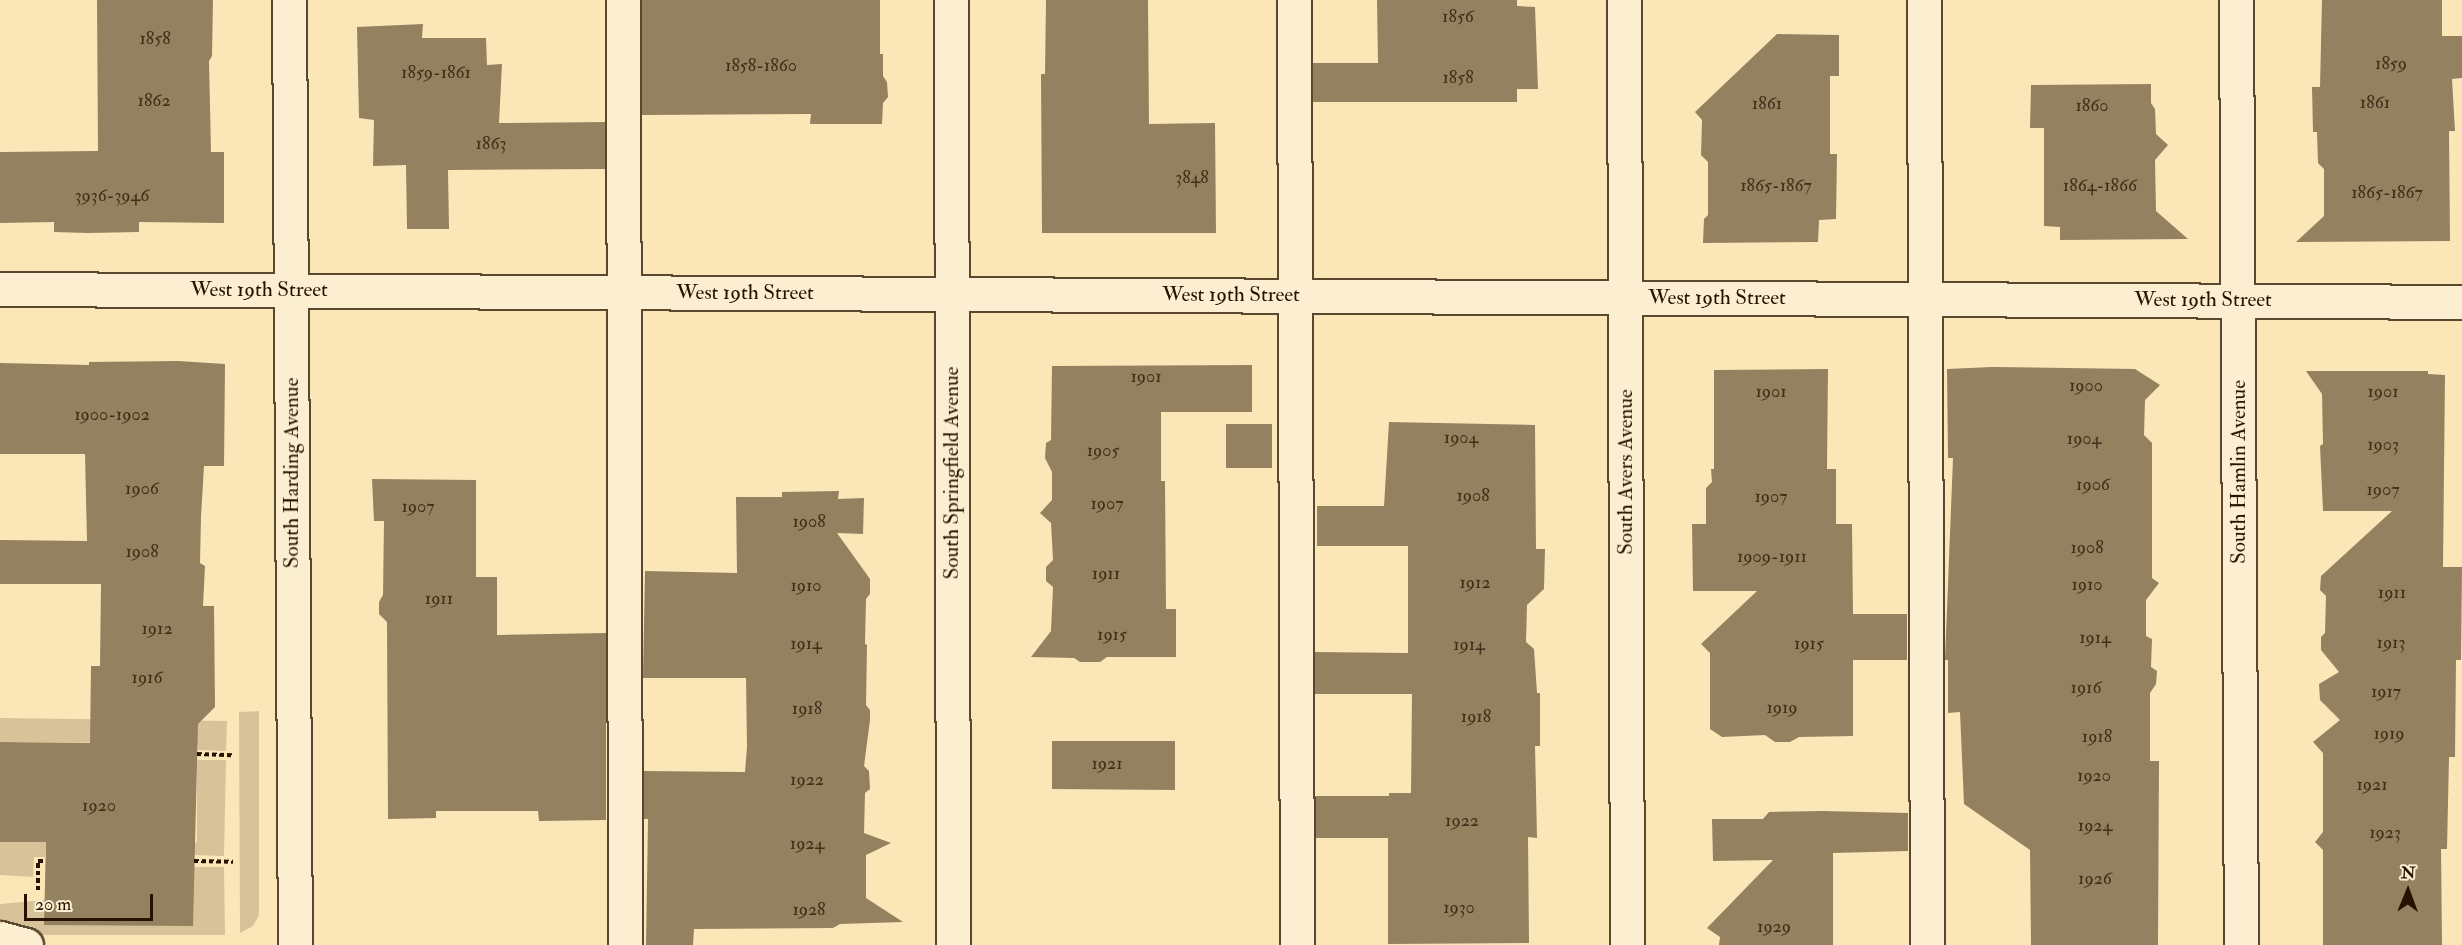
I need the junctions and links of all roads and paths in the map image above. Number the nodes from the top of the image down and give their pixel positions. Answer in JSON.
{"nodes":[{"id":1,"x":289,"y":0,"type":"edge"},
{"id":2,"x":623,"y":0,"type":"edge"},
{"id":3,"x":951,"y":0,"type":"edge"},
{"id":4,"x":1294,"y":0,"type":"edge"},
{"id":5,"x":1624,"y":0,"type":"edge"},
{"id":6,"x":1924,"y":0,"type":"edge"},
{"id":7,"x":2236,"y":0,"type":"edge"},
{"id":8,"x":0,"y":289,"type":"edge"},
{"id":9,"x":291,"y":290,"type":"junction"},
{"id":10,"x":624,"y":292,"type":"junction"},
{"id":11,"x":951,"y":294,"type":"junction"},
{"id":12,"x":1295,"y":295,"type":"junction"},
{"id":13,"x":1625,"y":297,"type":"junction"},
{"id":14,"x":1925,"y":299,"type":"junction"},
{"id":15,"x":2238,"y":301,"type":"junction"},
{"id":16,"x":2462,"y":302,"type":"edge"},
{"id":17,"x":197,"y":754,"type":"dead end"},
{"id":18,"x":233,"y":755,"type":"dead end"},
{"id":19,"x":45,"y":861,"type":"dead end"},
{"id":20,"x":194,"y":861,"type":"dead end"},
{"id":21,"x":233,"y":862,"type":"dead end"},
{"id":22,"x":38,"y":890,"type":"dead end"},
{"id":23,"x":0,"y":938,"type":"edge"},
{"id":24,"x":26,"y":945,"type":"edge"},
{"id":25,"x":295,"y":945,"type":"edge"},
{"id":26,"x":625,"y":945,"type":"edge"},
{"id":27,"x":953,"y":945,"type":"edge"},
{"id":28,"x":1297,"y":945,"type":"edge"},
{"id":29,"x":1627,"y":945,"type":"edge"},
{"id":30,"x":1927,"y":945,"type":"edge"},
{"id":31,"x":2241,"y":945,"type":"edge"}],
"edges":[{"from":1,"to":9,"type":"street","name":"South Harding Avenue"},
{"from":2,"to":10,"type":"street"},
{"from":3,"to":11,"type":"street","name":"South Springfield Avenue"},
{"from":4,"to":12,"type":"street"},
{"from":5,"to":13,"type":"street","name":"South Avers Avenue"},
{"from":6,"to":14,"type":"street"},
{"from":7,"to":15,"type":"street","name":"South Hamlin Avenue"},
{"from":8,"to":9,"type":"street","name":"West 19th Street"},
{"from":9,"to":10,"type":"street","name":"West 19th Street"},
{"from":9,"to":25,"type":"street","name":"South Harding Avenue"},
{"from":10,"to":11,"type":"street","name":"West 19th Street"},
{"from":10,"to":26,"type":"street"},
{"from":11,"to":12,"type":"street","name":"West 19th Street"},
{"from":11,"to":27,"type":"street","name":"South Springfield Avenue"},
{"from":12,"to":13,"type":"street","name":"West 19th Street"},
{"from":12,"to":28,"type":"street"},
{"from":13,"to":14,"type":"street","name":"West 19th Street"},
{"from":13,"to":29,"type":"street","name":"South Avers Avenue"},
{"from":14,"to":15,"type":"street","name":"West 19th Street"},
{"from":14,"to":30,"type":"street"},
{"from":15,"to":16,"type":"street","name":"West 19th Street"},
{"from":15,"to":31,"type":"street","name":"South Hamlin Avenue"},
{"from":17,"to":18,"type":"path"},
{"from":19,"to":22,"type":"path"},
{"from":20,"to":21,"type":"path"},
{"from":23,"to":24,"type":"street"}]}
